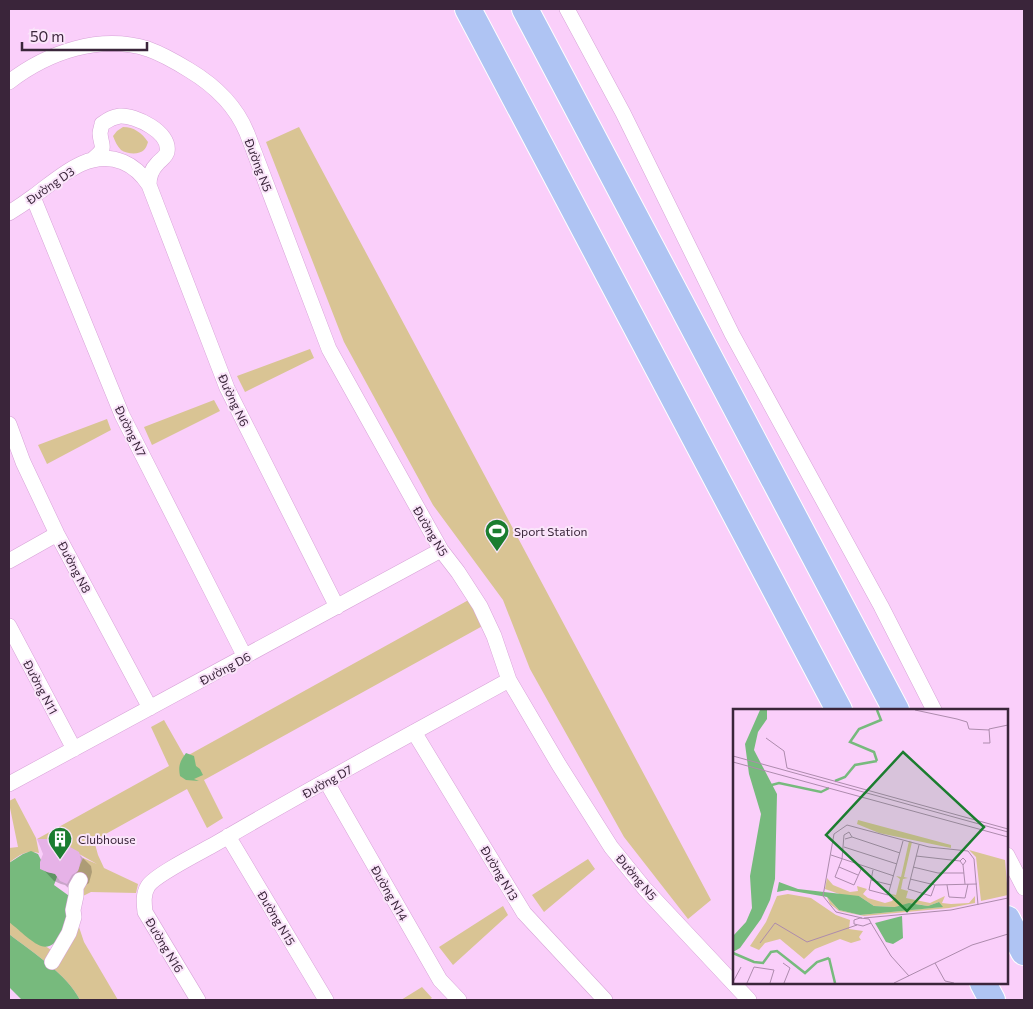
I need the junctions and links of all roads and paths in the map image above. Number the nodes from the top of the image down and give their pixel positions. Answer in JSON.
{"nodes":[{"id":1,"x":468,"y":9,"type":"edge"},
{"id":2,"x":525,"y":9,"type":"edge"},
{"id":3,"x":567,"y":9,"type":"edge"},
{"id":4,"x":9,"y":82,"type":"edge"},
{"id":5,"x":92,"y":160,"type":"junction"},
{"id":6,"x":149,"y":185,"type":"junction"},
{"id":7,"x":33,"y":197,"type":"junction"},
{"id":8,"x":9,"y":213,"type":"edge"},
{"id":9,"x":9,"y":424,"type":"edge"},
{"id":10,"x":12,"y":443,"type":"edge"},
{"id":11,"x":58,"y":534,"type":"junction"},
{"id":12,"x":441,"y":550,"type":"junction"},
{"id":13,"x":9,"y":561,"type":"edge"},
{"id":14,"x":337,"y":607,"type":"junction"},
{"id":15,"x":9,"y":626,"type":"edge"},
{"id":16,"x":245,"y":657,"type":"junction"},
{"id":17,"x":509,"y":680,"type":"junction"},
{"id":18,"x":150,"y":708,"type":"junction"},
{"id":19,"x":838,"y":709,"type":"edge"},
{"id":20,"x":895,"y":709,"type":"edge"},
{"id":21,"x":933,"y":709,"type":"edge"},
{"id":22,"x":414,"y":732,"type":"junction"},
{"id":23,"x":74,"y":749,"type":"junction"},
{"id":24,"x":326,"y":781,"type":"junction"},
{"id":25,"x":9,"y":784,"type":"edge"},
{"id":26,"x":228,"y":836,"type":"junction"},
{"id":27,"x":1008,"y":857,"type":"edge"},
{"id":28,"x":80,"y":880,"type":"dead end"},
{"id":29,"x":148,"y":886,"type":"joint"},
{"id":30,"x":1024,"y":888,"type":"edge"},
{"id":31,"x":1008,"y":921,"type":"edge"},
{"id":32,"x":1024,"y":952,"type":"edge"},
{"id":33,"x":52,"y":962,"type":"dead end"},
{"id":34,"x":733,"y":983,"type":"edge"},
{"id":35,"x":734,"y":984,"type":"edge"},
{"id":36,"x":984,"y":984,"type":"edge"},
{"id":37,"x":198,"y":1000,"type":"edge"},
{"id":38,"x":326,"y":1000,"type":"edge"},
{"id":39,"x":459,"y":1000,"type":"edge"},
{"id":40,"x":605,"y":1000,"type":"edge"},
{"id":41,"x":749,"y":1000,"type":"edge"},
{"id":42,"x":992,"y":1000,"type":"edge"}],
"edges":[{"from":1,"to":19,"type":"highway"},
{"from":2,"to":20,"type":"highway"},
{"from":3,"to":21,"type":"street"},
{"from":4,"to":12,"type":"street","name":"Đường N5"},
{"from":5,"to":6,"type":"street","name":"Đường N6"},
{"from":5,"to":6,"type":"street"},
{"from":5,"to":7,"type":"street","name":"Đường D3"},
{"from":6,"to":14,"type":"street","name":"Đường N6"},
{"from":7,"to":8,"type":"street","name":"Đường D3"},
{"from":7,"to":16,"type":"street","name":"Đường N7"},
{"from":9,"to":10,"type":"street","name":"Đường N8"},
{"from":10,"to":11,"type":"street","name":"Đường N8"},
{"from":11,"to":13,"type":"street"},
{"from":11,"to":18,"type":"street","name":"Đường N8"},
{"from":12,"to":14,"type":"street","name":"Đường D6"},
{"from":12,"to":17,"type":"street","name":"Đường N5"},
{"from":14,"to":16,"type":"street","name":"Đường D6"},
{"from":15,"to":23,"type":"street","name":"Đường N11"},
{"from":16,"to":18,"type":"street","name":"Đường D6"},
{"from":17,"to":22,"type":"street","name":"Đường D7"},
{"from":17,"to":34,"type":"street","name":"Đường N5"},
{"from":18,"to":23,"type":"street","name":"Đường D6"},
{"from":22,"to":24,"type":"street","name":"Đường D7"},
{"from":22,"to":40,"type":"street","name":"Đường N13"},
{"from":23,"to":25,"type":"street","name":"Đường D6"},
{"from":24,"to":26,"type":"street","name":"Đường D7"},
{"from":24,"to":39,"type":"street","name":"Đường N14"},
{"from":26,"to":29,"type":"street","name":"Đường D7"},
{"from":26,"to":38,"type":"street","name":"Đường N15"},
{"from":27,"to":30,"type":"street"},
{"from":28,"to":33,"type":"street"},
{"from":29,"to":37,"type":"street","name":"Đường N16"},
{"from":31,"to":32,"type":"highway"},
{"from":35,"to":41,"type":"street","name":"Đường N5"},
{"from":36,"to":42,"type":"highway"}]}
